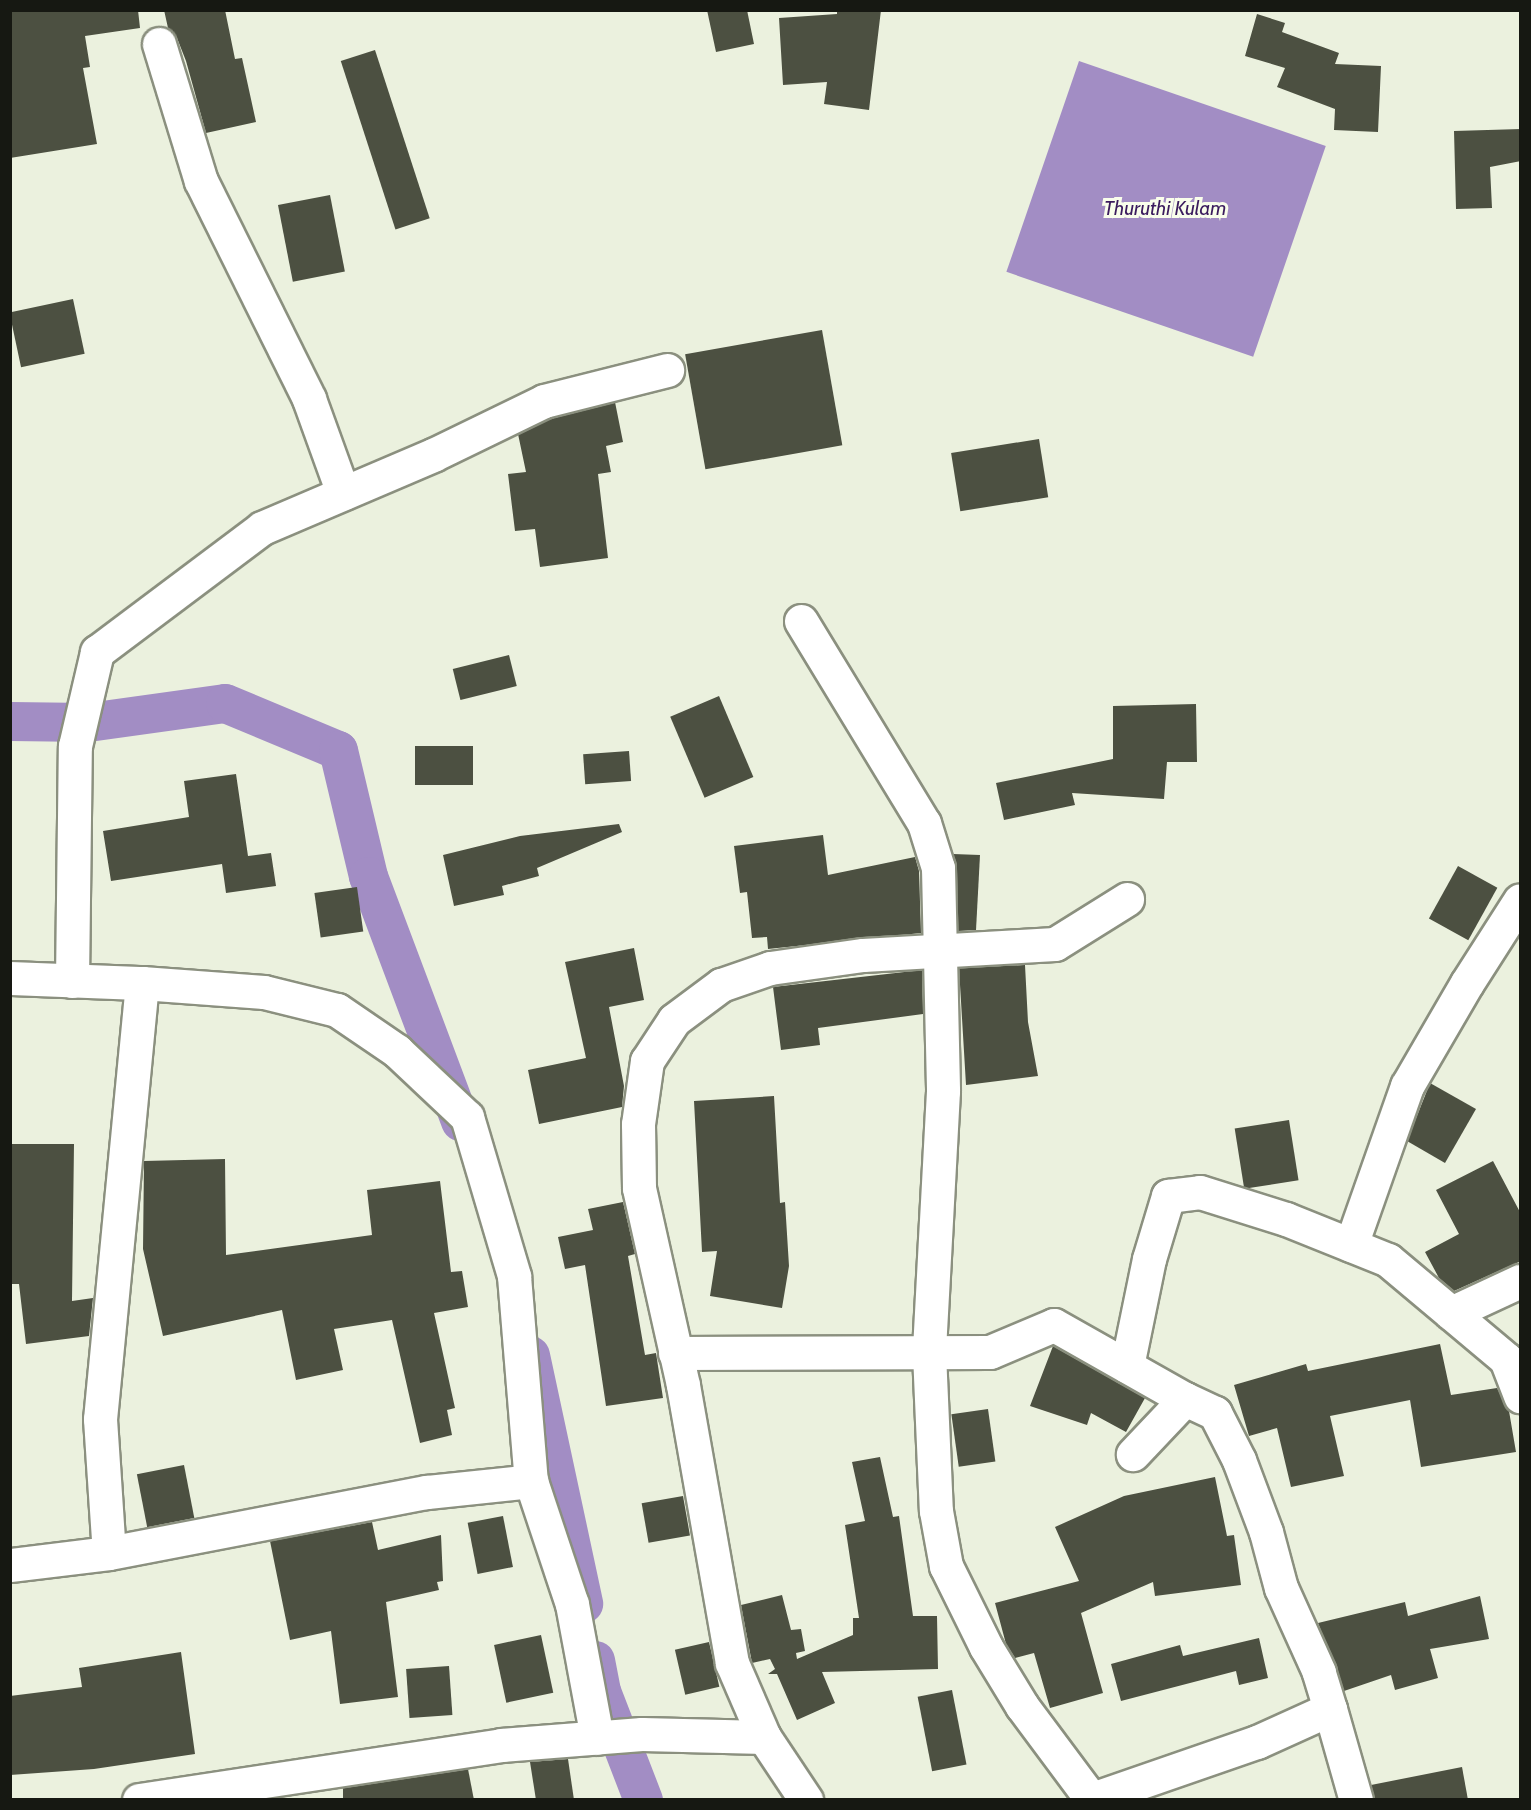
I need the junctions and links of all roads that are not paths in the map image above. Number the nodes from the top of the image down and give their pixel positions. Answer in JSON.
{"nodes":[{"id":1,"x":159,"y":44,"type":"dead end"},
{"id":2,"x":667,"y":370,"type":"dead end"},
{"id":3,"x":343,"y":493,"type":"junction"},
{"id":4,"x":801,"y":621,"type":"dead end"},
{"id":5,"x":1127,"y":899,"type":"dead end"},
{"id":6,"x":1521,"y":900,"type":"edge"},
{"id":7,"x":937,"y":952,"type":"junction"},
{"id":8,"x":10,"y":978,"type":"edge"},
{"id":9,"x":72,"y":981,"type":"junction"},
{"id":10,"x":142,"y":983,"type":"junction"},
{"id":11,"x":1351,"y":1245,"type":"junction"},
{"id":12,"x":1521,"y":1281,"type":"edge"},
{"id":13,"x":1451,"y":1313,"type":"junction"},
{"id":14,"x":675,"y":1353,"type":"junction"},
{"id":15,"x":929,"y":1353,"type":"junction"},
{"id":16,"x":1127,"y":1366,"type":"junction"},
{"id":17,"x":1521,"y":1396,"type":"edge"},
{"id":18,"x":1185,"y":1399,"type":"junction"},
{"id":19,"x":1133,"y":1454,"type":"dead end"},
{"id":20,"x":531,"y":1481,"type":"junction"},
{"id":21,"x":109,"y":1553,"type":"junction"},
{"id":22,"x":10,"y":1565,"type":"edge"},
{"id":23,"x":1330,"y":1709,"type":"junction"},
{"id":24,"x":764,"y":1737,"type":"junction"},
{"id":25,"x":597,"y":1738,"type":"junction"},
{"id":26,"x":1092,"y":1799,"type":"edge"},
{"id":27,"x":140,"y":1800,"type":"edge"},
{"id":28,"x":806,"y":1800,"type":"edge"},
{"id":29,"x":1356,"y":1800,"type":"edge"}],
"edges":[{"from":1,"to":3,"type":"street"},
{"from":2,"to":3,"type":"street"},
{"from":3,"to":9,"type":"street"},
{"from":4,"to":7,"type":"street"},
{"from":5,"to":7,"type":"street"},
{"from":6,"to":11,"type":"street"},
{"from":7,"to":14,"type":"street"},
{"from":7,"to":15,"type":"street"},
{"from":8,"to":9,"type":"street"},
{"from":9,"to":10,"type":"street"},
{"from":10,"to":20,"type":"street"},
{"from":10,"to":21,"type":"street"},
{"from":11,"to":13,"type":"street"},
{"from":11,"to":16,"type":"street"},
{"from":12,"to":13,"type":"street"},
{"from":13,"to":17,"type":"street"},
{"from":14,"to":15,"type":"street"},
{"from":14,"to":24,"type":"street"},
{"from":15,"to":16,"type":"street"},
{"from":15,"to":26,"type":"street"},
{"from":16,"to":18,"type":"street"},
{"from":18,"to":19,"type":"street"},
{"from":18,"to":23,"type":"street"},
{"from":20,"to":21,"type":"street"},
{"from":20,"to":25,"type":"street"},
{"from":21,"to":22,"type":"street"},
{"from":23,"to":26,"type":"street"},
{"from":23,"to":29,"type":"street"},
{"from":24,"to":25,"type":"street"},
{"from":24,"to":28,"type":"street"},
{"from":25,"to":27,"type":"street"}]}
